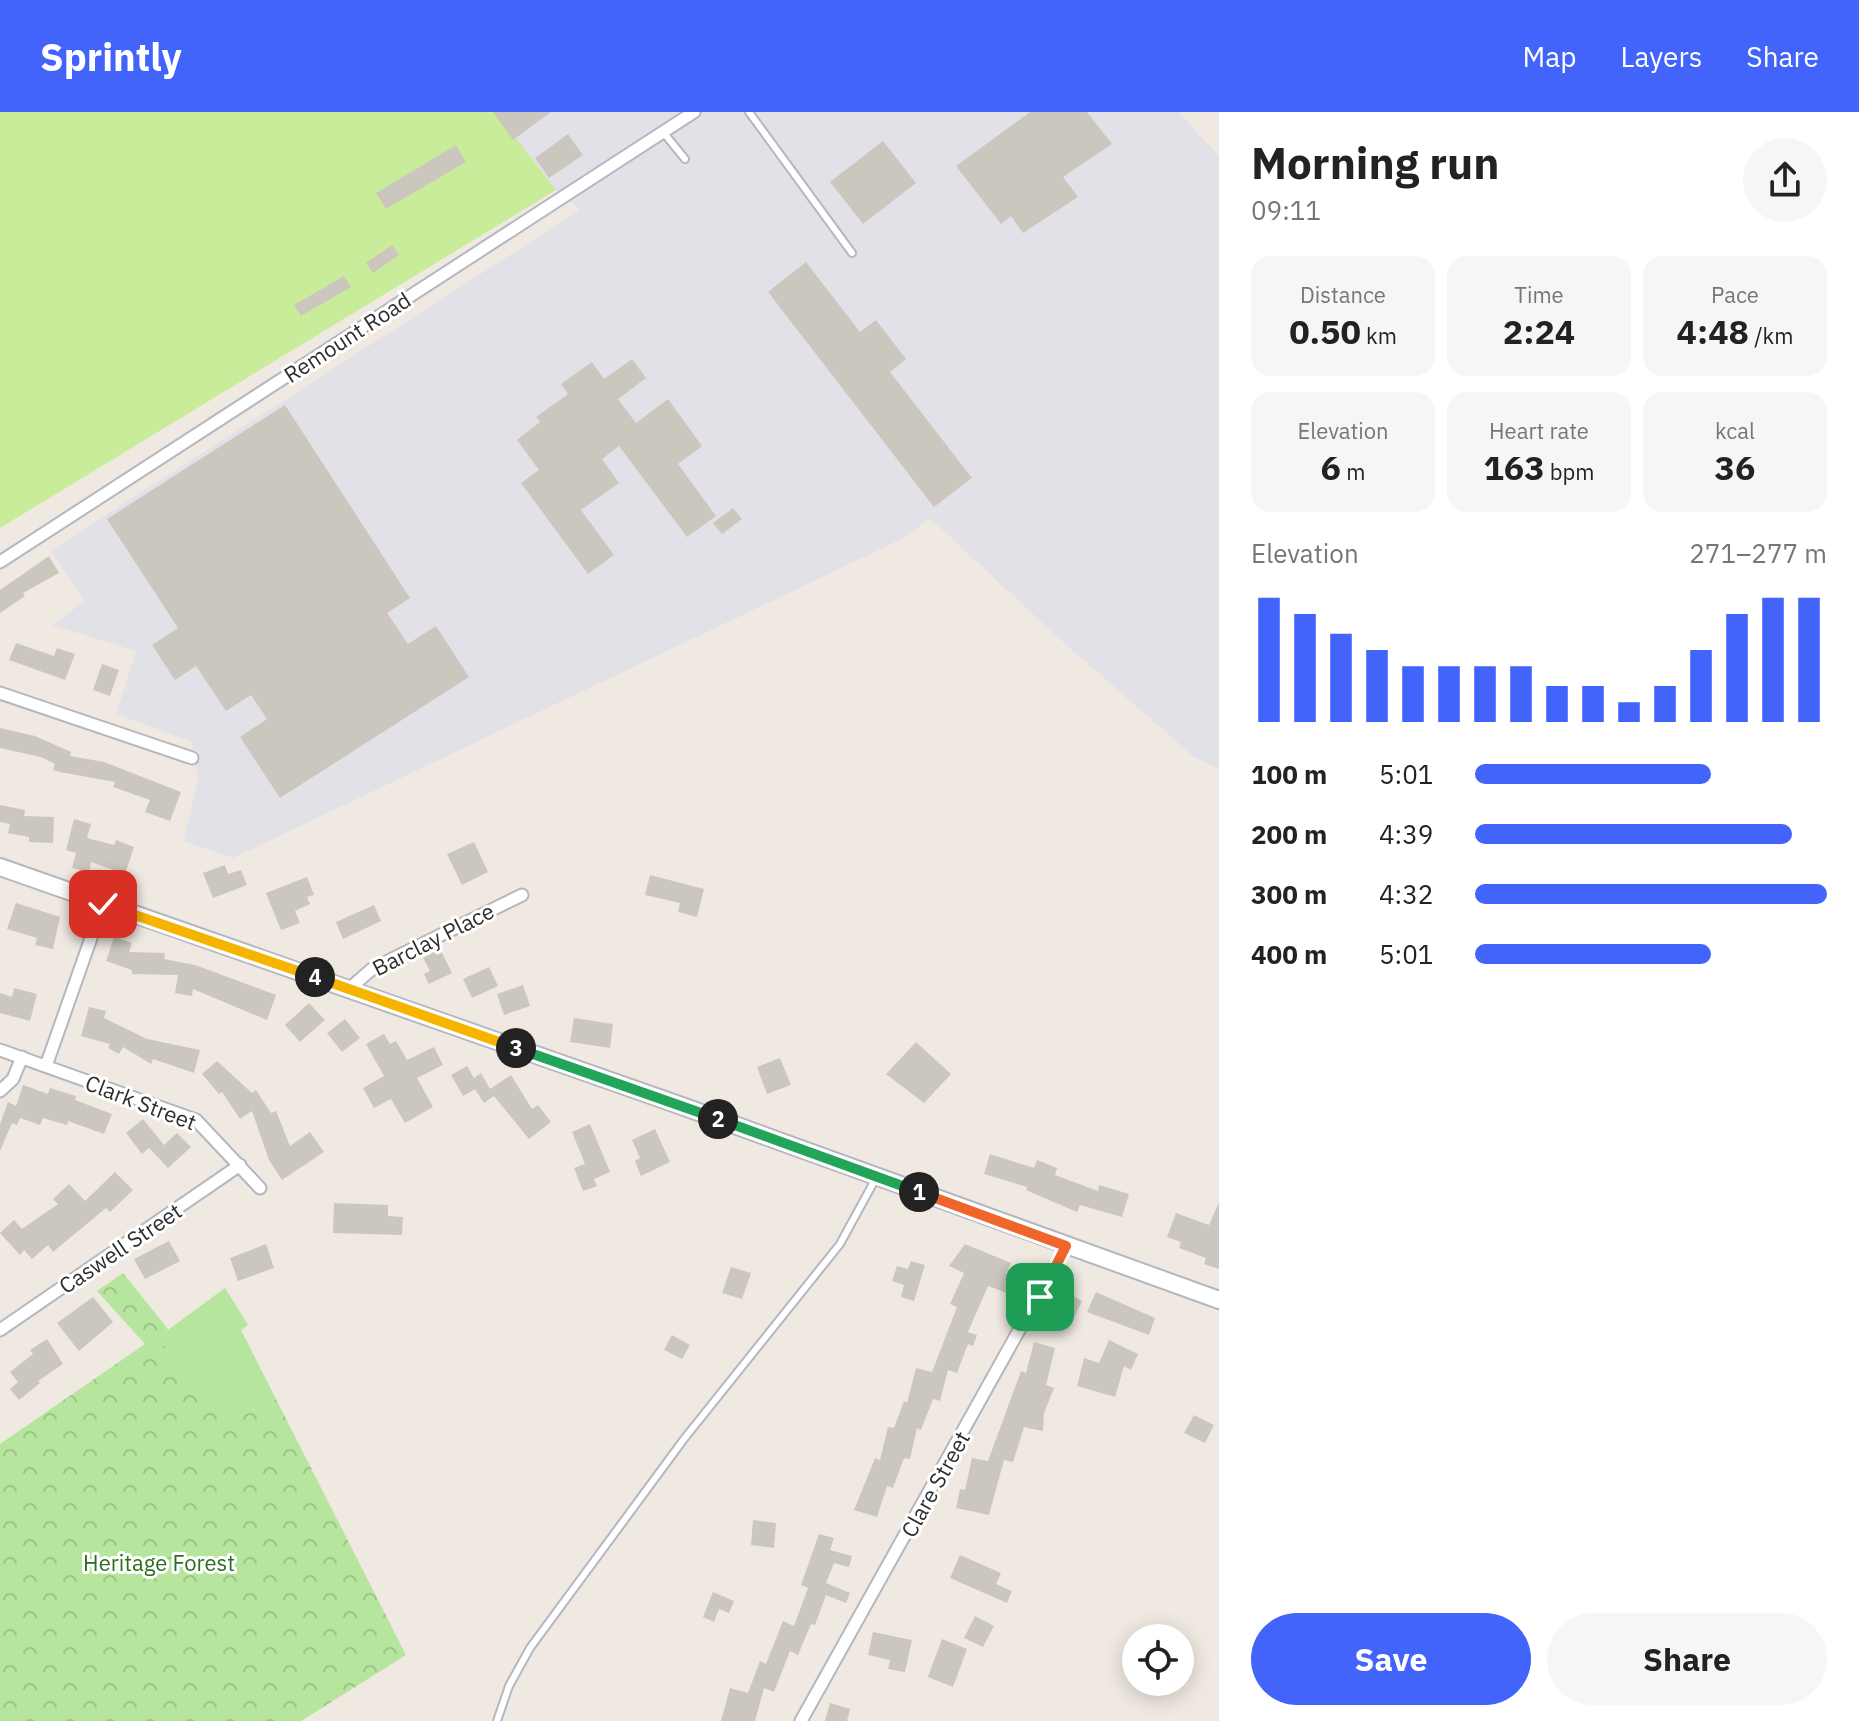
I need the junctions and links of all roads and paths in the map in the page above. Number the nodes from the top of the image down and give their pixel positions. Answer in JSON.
{"nodes":[{"id":1,"x":749,"y":112,"type":"edge"},
{"id":2,"x":692,"y":113,"type":"edge"},
{"id":3,"x":663,"y":132,"type":"junction"},
{"id":4,"x":685,"y":159,"type":"dead end"},
{"id":5,"x":852,"y":253,"type":"dead end"},
{"id":6,"x":0,"y":562,"type":"edge"},
{"id":7,"x":0,"y":693,"type":"edge"},
{"id":8,"x":192,"y":758,"type":"dead end"},
{"id":9,"x":0,"y":867,"type":"edge"},
{"id":10,"x":522,"y":895,"type":"dead end"},
{"id":11,"x":103,"y":904,"type":"junction"},
{"id":12,"x":349,"y":989,"type":"junction"},
{"id":13,"x":0,"y":1050,"type":"edge"},
{"id":14,"x":22,"y":1057,"type":"junction"},
{"id":15,"x":46,"y":1066,"type":"junction"},
{"id":16,"x":0,"y":1091,"type":"edge"},
{"id":17,"x":240,"y":1165,"type":"junction"},
{"id":18,"x":877,"y":1177,"type":"junction"},
{"id":19,"x":260,"y":1188,"type":"dead end"},
{"id":20,"x":1066,"y":1246,"type":"junction"},
{"id":21,"x":1219,"y":1300,"type":"edge"},
{"id":22,"x":0,"y":1330,"type":"edge"},
{"id":23,"x":497,"y":1721,"type":"edge"},
{"id":24,"x":801,"y":1721,"type":"edge"}],
"edges":[{"from":1,"to":5,"type":"lane"},
{"from":2,"to":3,"type":"street","name":"Remount Road"},
{"from":3,"to":4,"type":"lane"},
{"from":3,"to":6,"type":"street","name":"Remount Road"},
{"from":7,"to":8,"type":"street"},
{"from":9,"to":11,"type":"street"},
{"from":10,"to":12,"type":"street","name":"Barclay Place"},
{"from":11,"to":12,"type":"street"},
{"from":11,"to":15,"type":"street"},
{"from":12,"to":18,"type":"street"},
{"from":13,"to":14,"type":"street","name":"Clark Street"},
{"from":14,"to":15,"type":"street","name":"Clark Street"},
{"from":14,"to":16,"type":"street"},
{"from":15,"to":17,"type":"street","name":"Clark Street"},
{"from":17,"to":19,"type":"street","name":"Clark Street"},
{"from":17,"to":22,"type":"street","name":"Caswell Street"},
{"from":18,"to":20,"type":"street"},
{"from":18,"to":23,"type":"lane"},
{"from":20,"to":21,"type":"street"},
{"from":20,"to":24,"type":"street","name":"Clare Street"}]}
